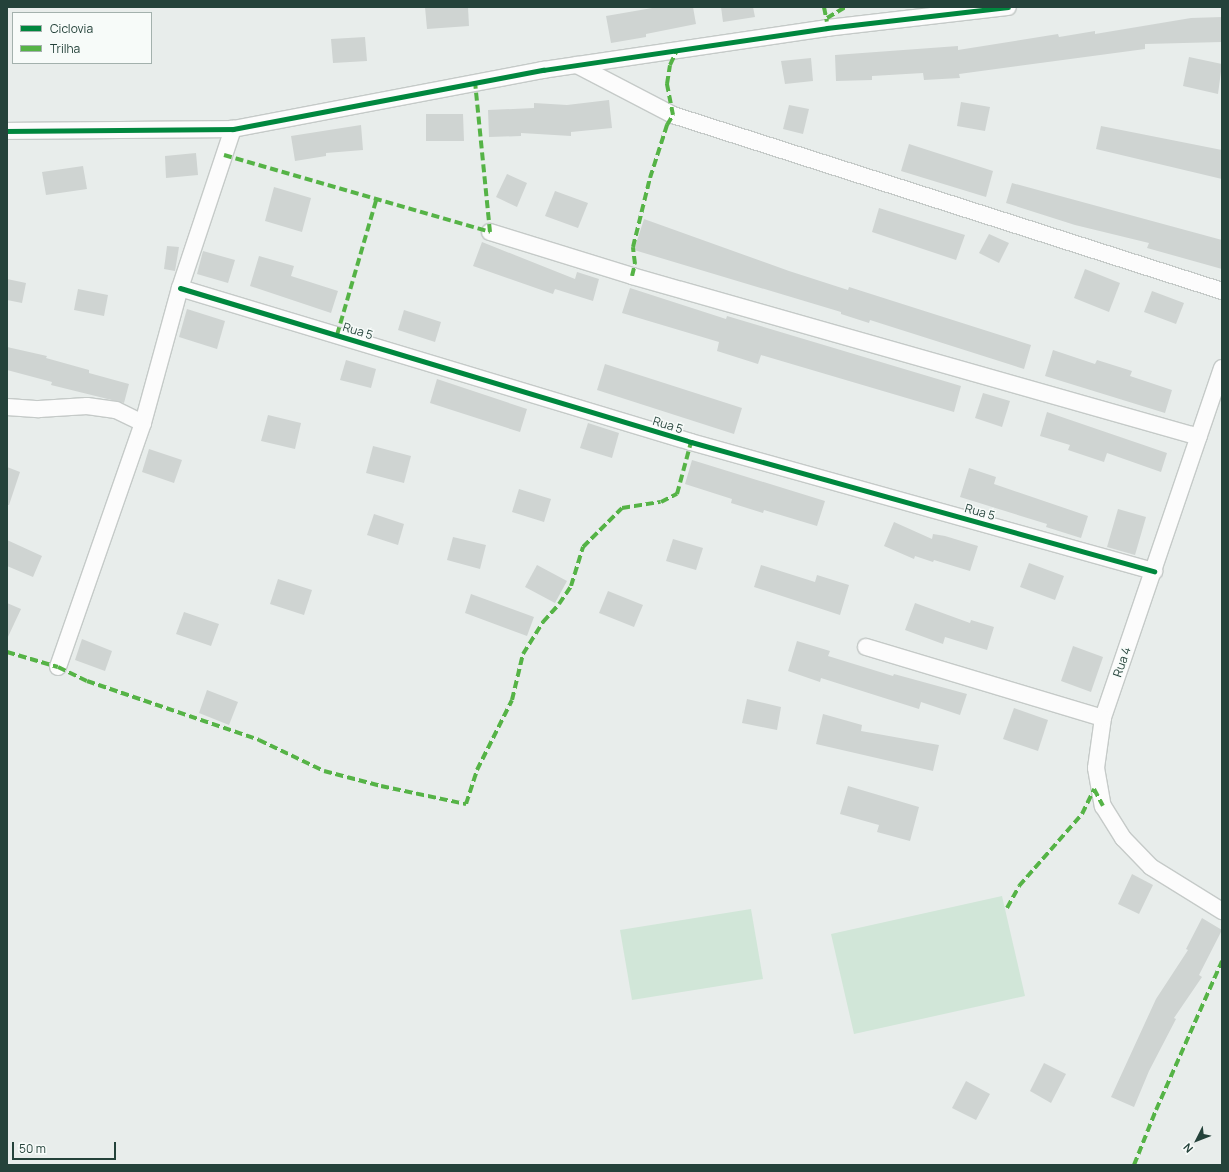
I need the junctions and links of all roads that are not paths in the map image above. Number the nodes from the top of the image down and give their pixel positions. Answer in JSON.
{"nodes":[{"id":1,"x":1008,"y":7,"type":"edge"},
{"id":2,"x":577,"y":65,"type":"junction"},
{"id":3,"x":233,"y":129,"type":"junction"},
{"id":4,"x":7,"y":131,"type":"edge"},
{"id":5,"x":490,"y":232,"type":"dead end"},
{"id":6,"x":180,"y":288,"type":"junction"},
{"id":7,"x":1222,"y":290,"type":"edge"},
{"id":8,"x":1222,"y":368,"type":"edge"},
{"id":9,"x":7,"y":407,"type":"edge"},
{"id":10,"x":143,"y":424,"type":"junction"},
{"id":11,"x":1199,"y":437,"type":"junction"},
{"id":12,"x":1154,"y":571,"type":"junction"},
{"id":13,"x":866,"y":647,"type":"dead end"},
{"id":14,"x":58,"y":667,"type":"dead end"},
{"id":15,"x":1103,"y":718,"type":"junction"},
{"id":16,"x":1222,"y":911,"type":"edge"}],
"edges":[{"from":1,"to":2,"type":"street"},
{"from":2,"to":3,"type":"street"},
{"from":2,"to":7,"type":"street"},
{"from":3,"to":4,"type":"street"},
{"from":3,"to":6,"type":"street"},
{"from":5,"to":11,"type":"street"},
{"from":6,"to":10,"type":"street"},
{"from":6,"to":12,"type":"street","name":"Rua 5"},
{"from":8,"to":11,"type":"street","name":"Rua 4"},
{"from":9,"to":10,"type":"street"},
{"from":10,"to":14,"type":"street"},
{"from":11,"to":12,"type":"street","name":"Rua 4"},
{"from":12,"to":15,"type":"street","name":"Rua 4"},
{"from":13,"to":15,"type":"street"},
{"from":15,"to":16,"type":"street","name":"Rua 4"}]}
